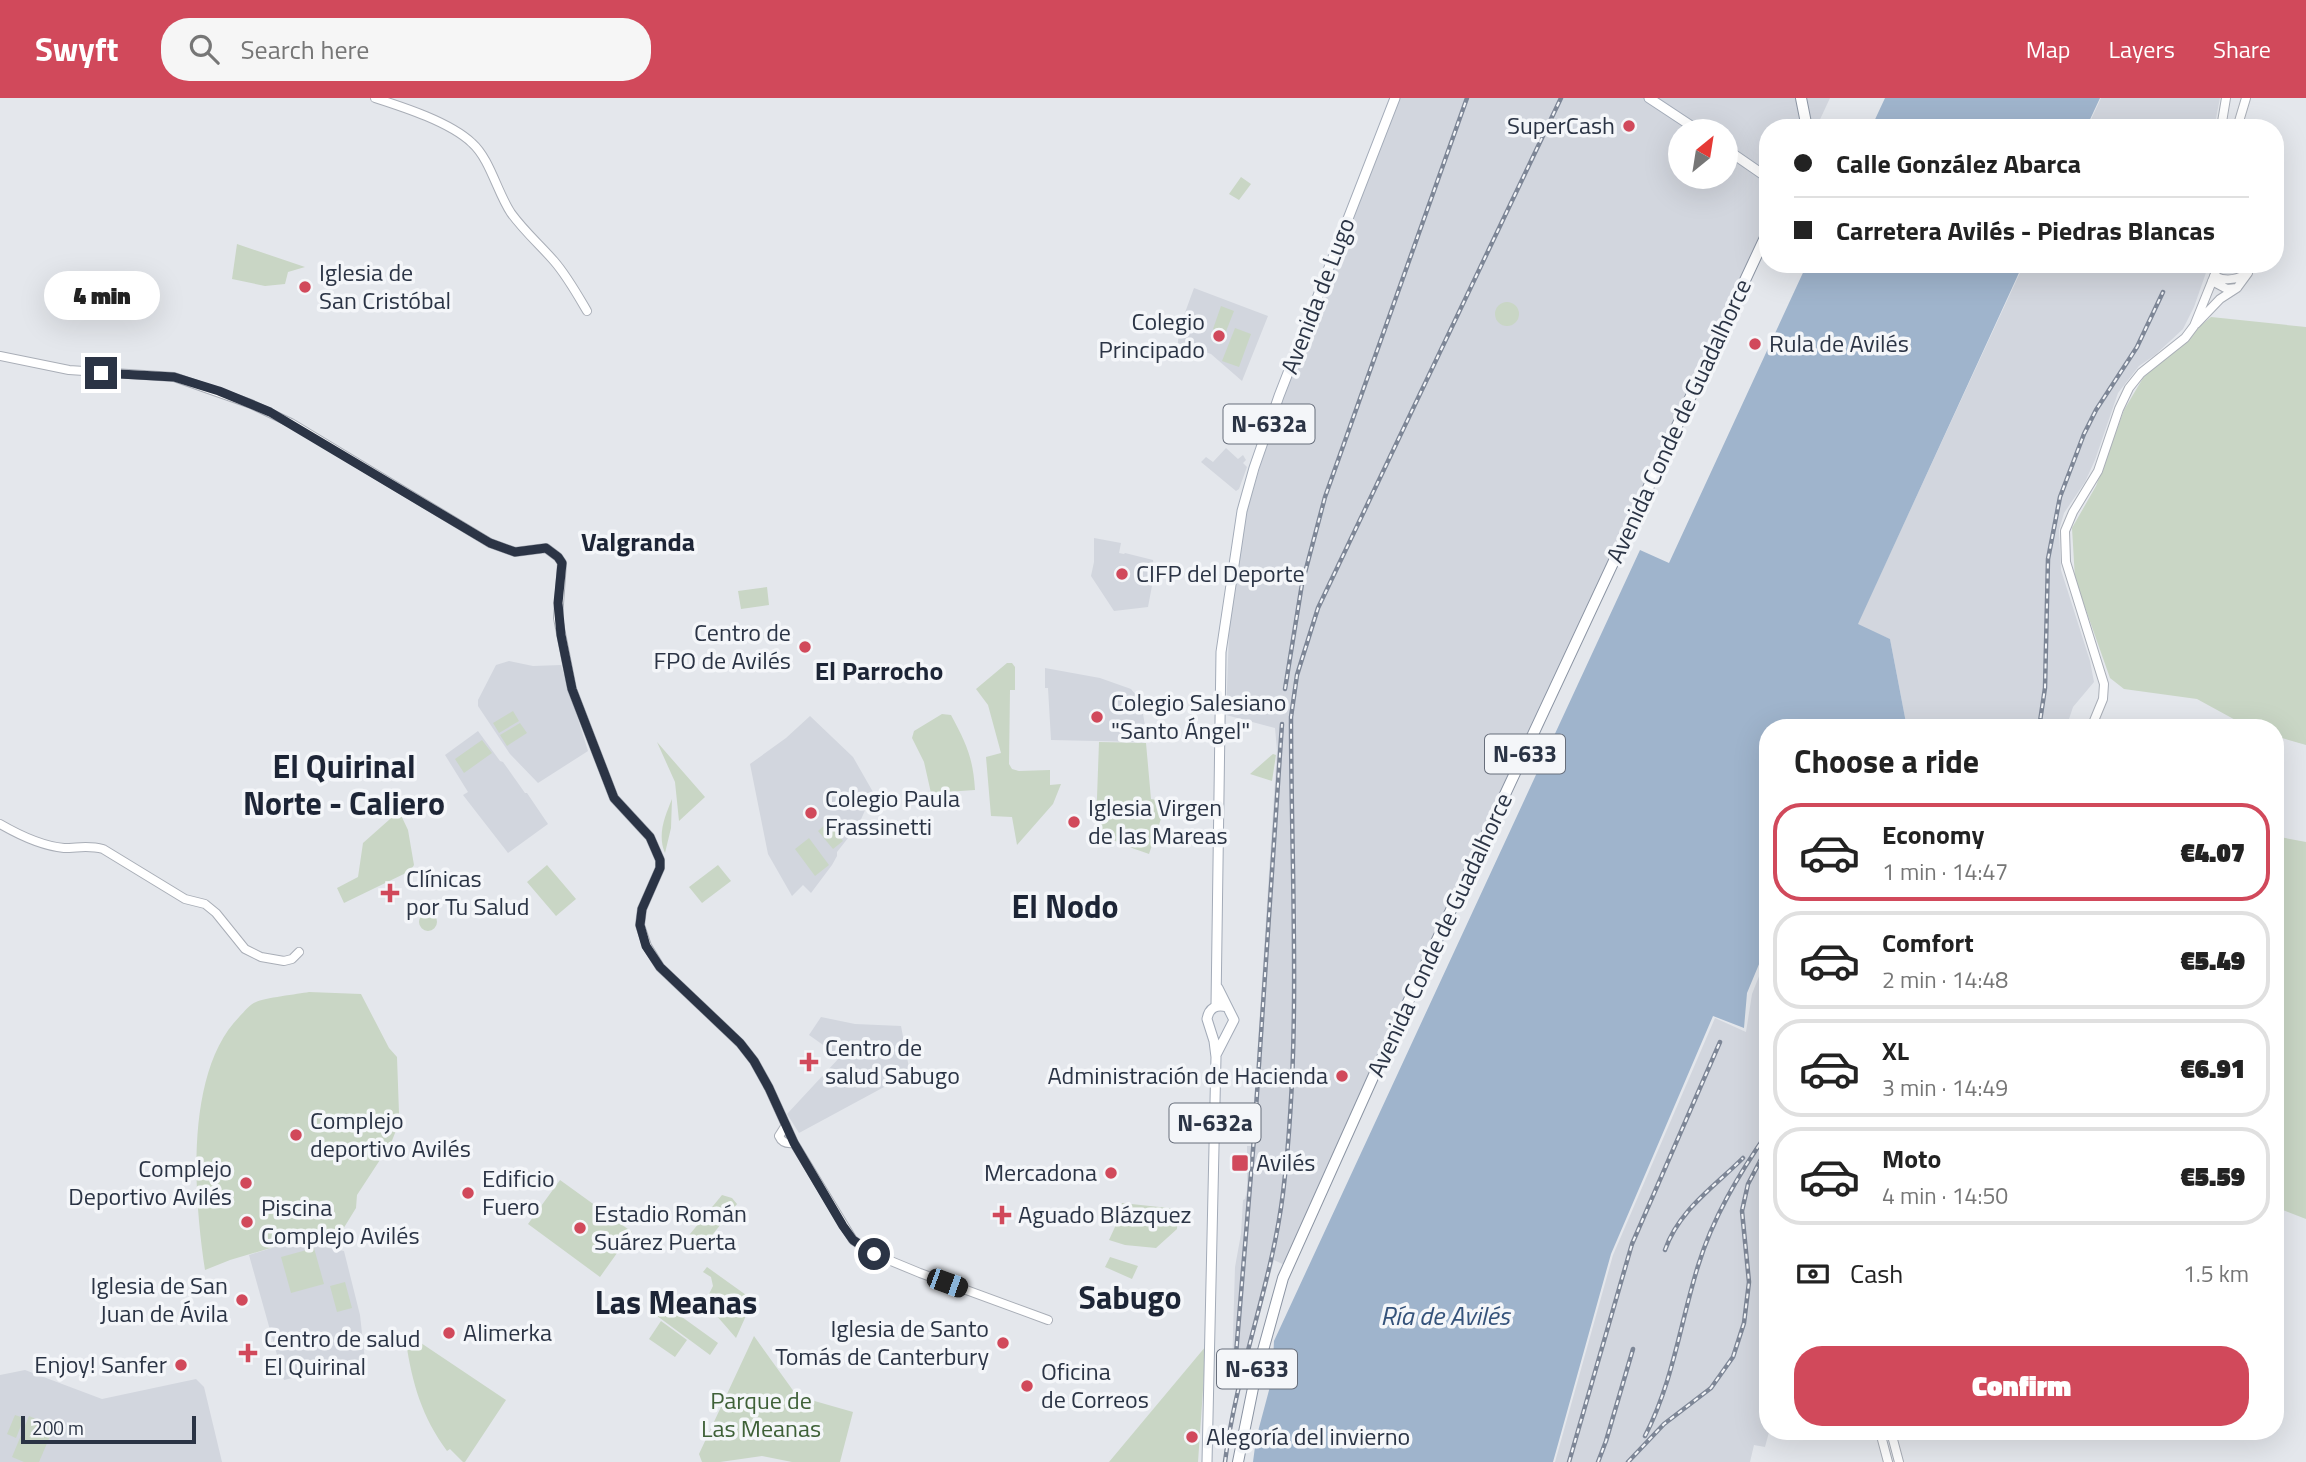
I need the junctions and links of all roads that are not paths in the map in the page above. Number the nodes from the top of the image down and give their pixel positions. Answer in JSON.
{"nodes":[{"id":1,"x":374,"y":98,"type":"edge"},
{"id":2,"x":1395,"y":98,"type":"edge"},
{"id":3,"x":1649,"y":98,"type":"edge"},
{"id":4,"x":1801,"y":98,"type":"edge"},
{"id":5,"x":2227,"y":98,"type":"edge"},
{"id":6,"x":2246,"y":98,"type":"edge"},
{"id":7,"x":1681,"y":119,"type":"edge"},
{"id":8,"x":1805,"y":119,"type":"edge"},
{"id":9,"x":2223,"y":119,"type":"edge"},
{"id":10,"x":2240,"y":119,"type":"edge"},
{"id":11,"x":1738,"y":157,"type":"edge"},
{"id":12,"x":1759,"y":172,"type":"edge"},
{"id":13,"x":1759,"y":250,"type":"edge"},
{"id":14,"x":2215,"y":273,"type":"edge"},
{"id":15,"x":2244,"y":273,"type":"edge"},
{"id":16,"x":2246,"y":273,"type":"edge"},
{"id":17,"x":2213,"y":278,"type":"junction"},
{"id":18,"x":2237,"y":288,"type":"junction"},
{"id":19,"x":587,"y":311,"type":"dead end"},
{"id":20,"x":2194,"y":326,"type":"junction"},
{"id":21,"x":0,"y":356,"type":"edge"},
{"id":22,"x":2095,"y":719,"type":"edge"},
{"id":23,"x":0,"y":824,"type":"edge"},
{"id":24,"x":299,"y":953,"type":"dead end"},
{"id":25,"x":1222,"y":1006,"type":"junction"},
{"id":26,"x":1210,"y":1028,"type":"junction"},
{"id":27,"x":1227,"y":1031,"type":"junction"},
{"id":28,"x":1216,"y":1057,"type":"junction"},
{"id":29,"x":1048,"y":1320,"type":"dead end"},
{"id":30,"x":1882,"y":1440,"type":"edge"},
{"id":31,"x":1893,"y":1440,"type":"edge"},
{"id":32,"x":1207,"y":1462,"type":"edge"},
{"id":33,"x":1238,"y":1462,"type":"edge"},
{"id":34,"x":1888,"y":1462,"type":"edge"},
{"id":35,"x":1899,"y":1462,"type":"edge"}],
"edges":[{"from":1,"to":19,"type":"street"},
{"from":2,"to":25,"type":"main road","name":"Avenida de Lugo","number":"N-632a"},
{"from":3,"to":7,"type":"main road"},
{"from":4,"to":8,"type":"highway"},
{"from":5,"to":9,"type":"street"},
{"from":6,"to":10,"type":"street"},
{"from":11,"to":12,"type":"main road"},
{"from":13,"to":33,"type":"highway","name":"Avenida Conde de Guadalhorce","number":"N-633"},
{"from":14,"to":17,"type":"street"},
{"from":15,"to":17,"type":"street"},
{"from":16,"to":18,"type":"street"},
{"from":17,"to":18,"type":"street"},
{"from":17,"to":20,"type":"street"},
{"from":18,"to":20,"type":"street"},
{"from":20,"to":22,"type":"street"},
{"from":21,"to":29,"type":"street"},
{"from":23,"to":24,"type":"street"},
{"from":25,"to":26,"type":"main road","number":"N-632a"},
{"from":25,"to":27,"type":"main road","number":"N-632a"},
{"from":26,"to":27,"type":"main road"},
{"from":26,"to":28,"type":"main road","number":"N-632a"},
{"from":27,"to":28,"type":"main road","number":"N-632a"},
{"from":28,"to":32,"type":"main road","number":"N-632a"},
{"from":30,"to":34,"type":"street"},
{"from":31,"to":35,"type":"street"}]}
